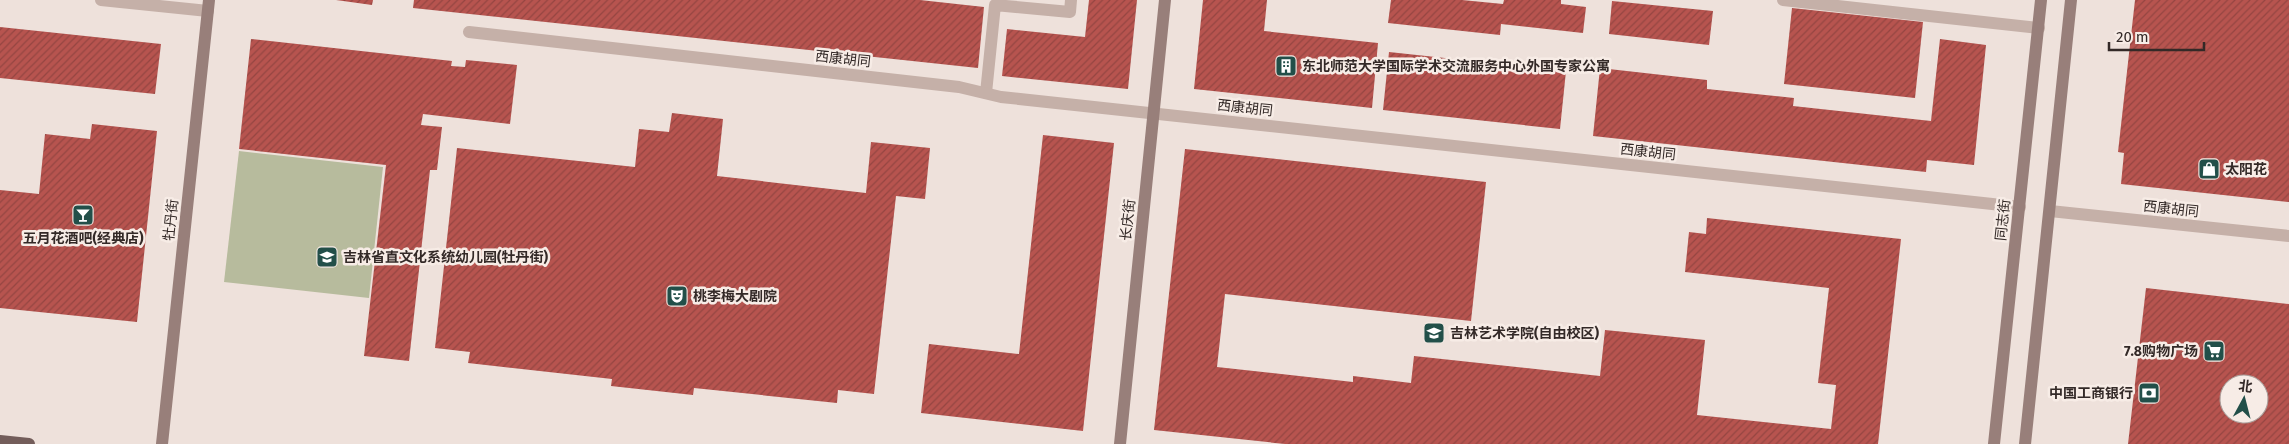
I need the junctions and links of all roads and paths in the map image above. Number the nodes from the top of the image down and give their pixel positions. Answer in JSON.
{"nodes":[{"id":1,"x":101,"y":0,"type":"edge"},
{"id":2,"x":1071,"y":0,"type":"edge"},
{"id":3,"x":1166,"y":0,"type":"edge"},
{"id":4,"x":1783,"y":0,"type":"edge"},
{"id":5,"x":2042,"y":0,"type":"edge"},
{"id":6,"x":2072,"y":0,"type":"edge"},
{"id":7,"x":208,"y":6,"type":"edge"},
{"id":8,"x":2038,"y":28,"type":"junction"},
{"id":9,"x":468,"y":32,"type":"dead end"},
{"id":10,"x":986,"y":93,"type":"junction"},
{"id":11,"x":1154,"y":113,"type":"junction"},
{"id":12,"x":2020,"y":207,"type":"junction"},
{"id":13,"x":2050,"y":210,"type":"junction"},
{"id":14,"x":2289,"y":236,"type":"edge"},
{"id":15,"x":0,"y":441,"type":"edge"},
{"id":16,"x":29,"y":444,"type":"edge"},
{"id":17,"x":162,"y":444,"type":"edge"},
{"id":18,"x":1120,"y":444,"type":"edge"},
{"id":19,"x":1994,"y":444,"type":"edge"},
{"id":20,"x":2025,"y":444,"type":"edge"}],
"edges":[{"from":1,"to":7,"type":"street"},
{"from":2,"to":10,"type":"street"},
{"from":3,"to":11,"type":"main road","name":"长庆街"},
{"from":4,"to":8,"type":"street"},
{"from":5,"to":8,"type":"main road","name":"同志街"},
{"from":6,"to":13,"type":"main road"},
{"from":7,"to":17,"type":"main road","name":"牡丹街"},
{"from":8,"to":12,"type":"main road","name":"同志街"},
{"from":9,"to":10,"type":"street","name":"西康胡同"},
{"from":10,"to":11,"type":"street","name":"西康胡同"},
{"from":11,"to":12,"type":"street","name":"西康胡同"},
{"from":11,"to":18,"type":"main road","name":"长庆街"},
{"from":12,"to":19,"type":"main road","name":"同志街"},
{"from":13,"to":14,"type":"street","name":"西康胡同"},
{"from":13,"to":20,"type":"main road"},
{"from":15,"to":16,"type":"main road"}]}
